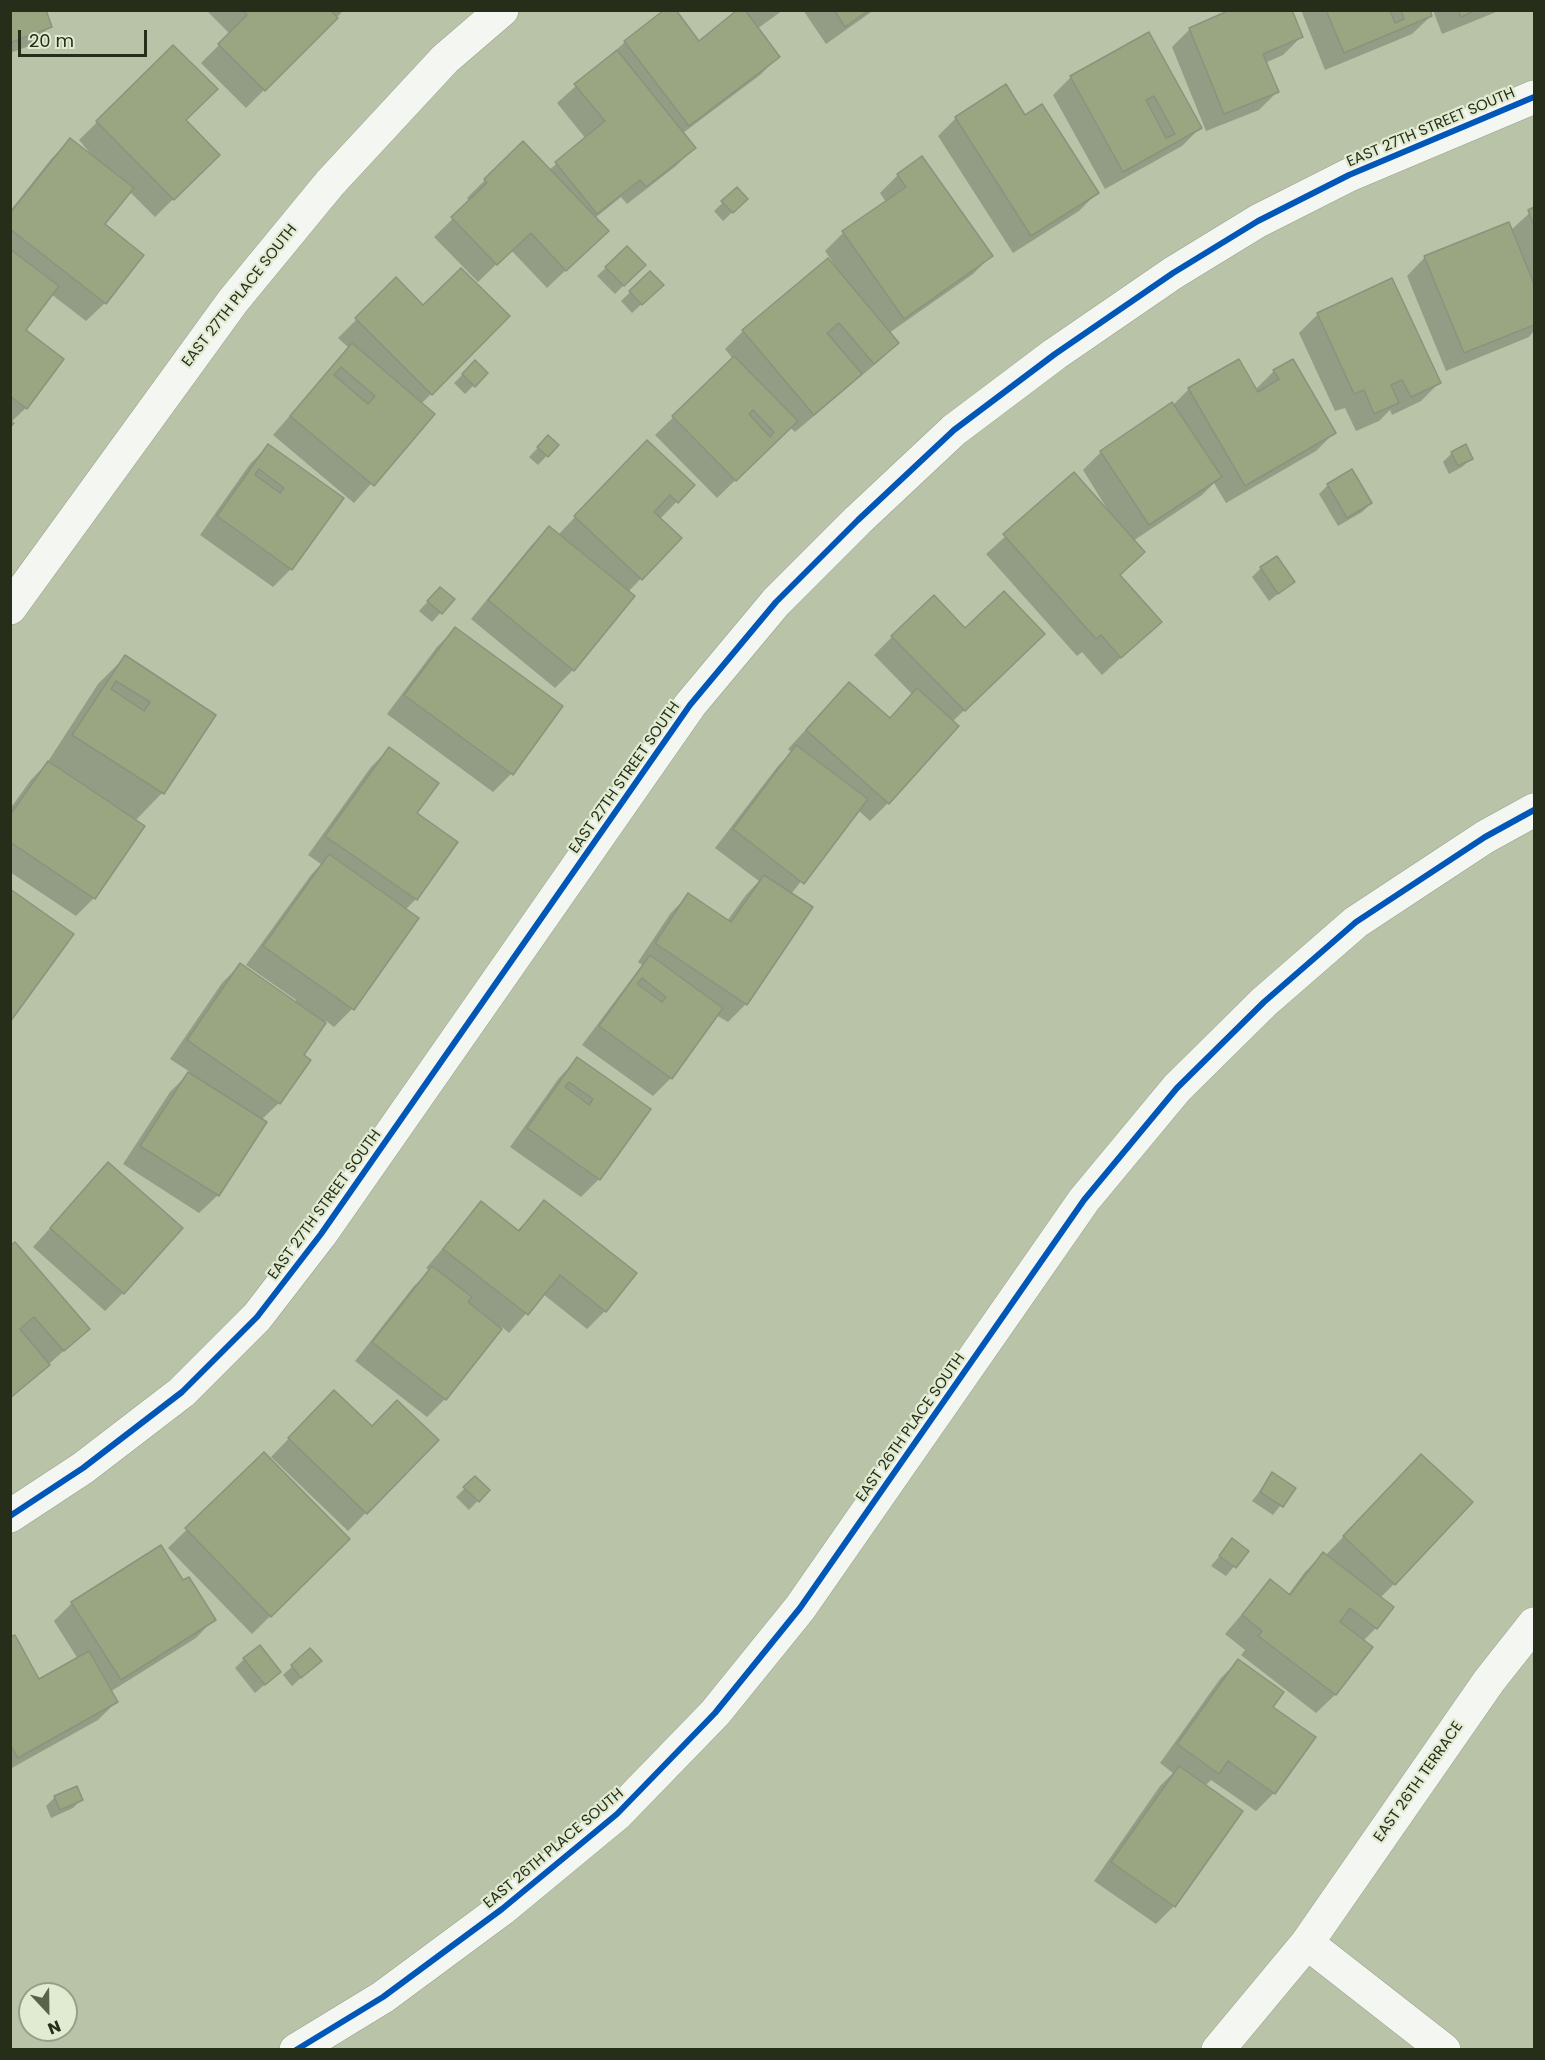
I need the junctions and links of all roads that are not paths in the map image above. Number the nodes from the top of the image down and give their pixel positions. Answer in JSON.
{"nodes":[{"id":1,"x":502,"y":10,"type":"edge"},
{"id":2,"x":1534,"y":98,"type":"edge"},
{"id":3,"x":10,"y":608,"type":"edge"},
{"id":4,"x":1534,"y":810,"type":"edge"},
{"id":5,"x":10,"y":1516,"type":"edge"},
{"id":6,"x":1534,"y":1624,"type":"edge"},
{"id":7,"x":1307,"y":1943,"type":"junction"},
{"id":8,"x":296,"y":2049,"type":"edge"},
{"id":9,"x":1218,"y":2049,"type":"edge"},
{"id":10,"x":1444,"y":2049,"type":"edge"}],
"edges":[{"from":1,"to":3,"type":"street","name":"EAST 27TH PLACE SOUTH"},
{"from":2,"to":5,"type":"street","name":"EAST 27TH STREET SOUTH"},
{"from":4,"to":8,"type":"street","name":"EAST 26TH PLACE SOUTH"},
{"from":6,"to":7,"type":"street","name":"EAST 26TH TERRACE"},
{"from":7,"to":9,"type":"street","name":"EAST 26TH TERRACE"},
{"from":7,"to":10,"type":"street"}]}
